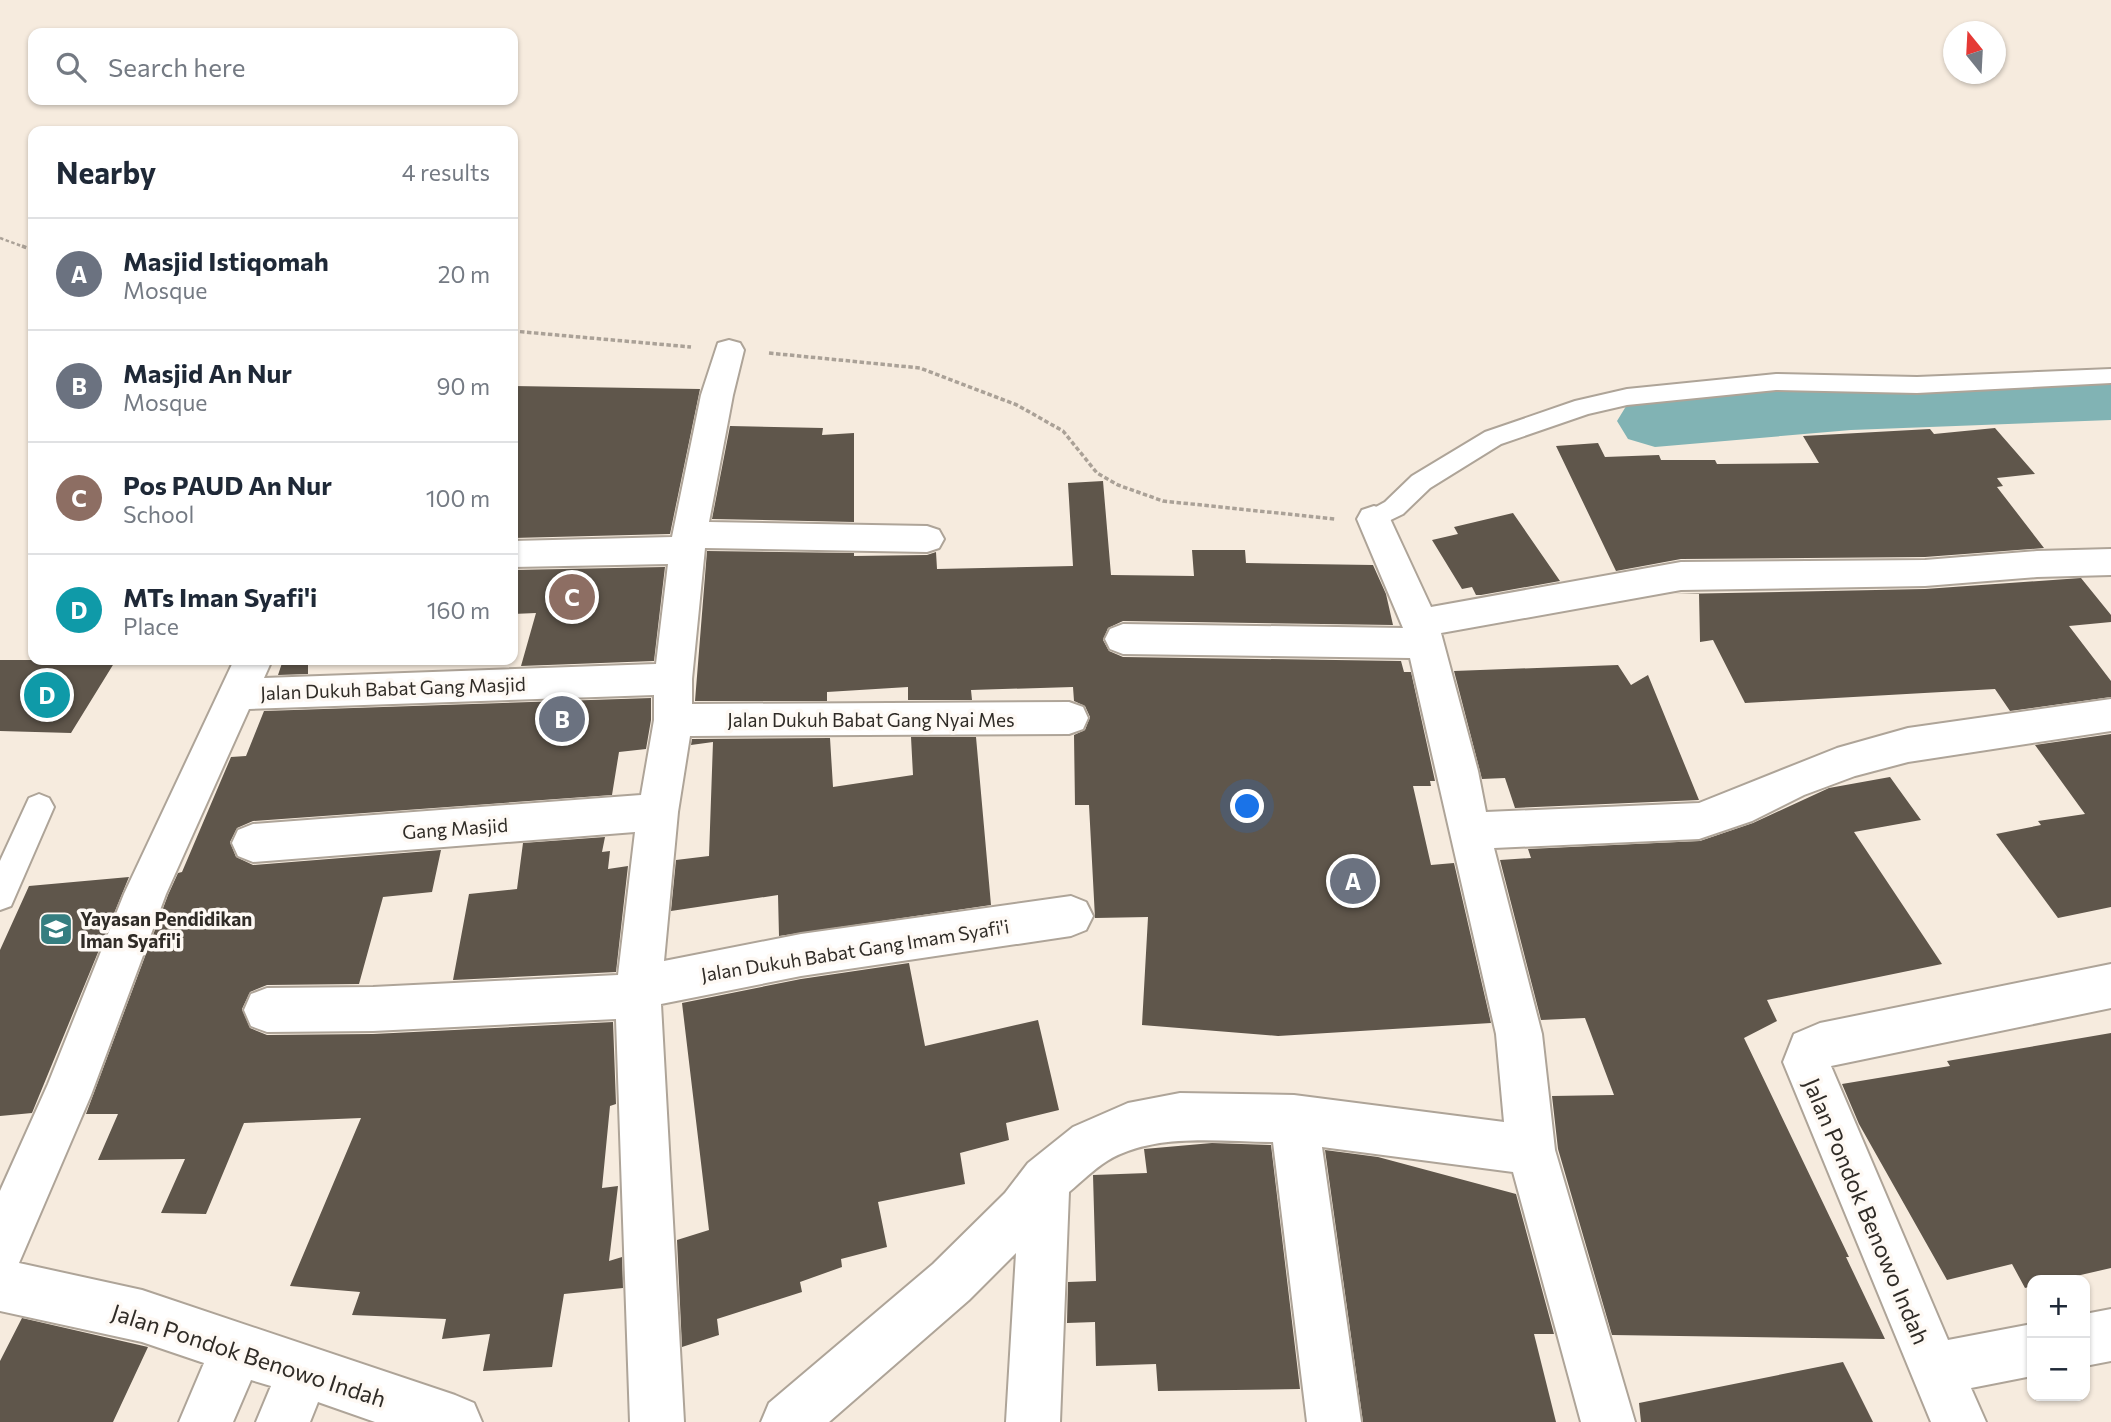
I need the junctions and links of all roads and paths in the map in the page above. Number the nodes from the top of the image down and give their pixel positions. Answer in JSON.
{"nodes":[{"id":1,"x":0,"y":238,"type":"edge"},
{"id":2,"x":28,"y":248,"type":"edge"},
{"id":3,"x":518,"y":332,"type":"edge"},
{"id":4,"x":724,"y":369,"type":"junction"},
{"id":5,"x":2111,"y":376,"type":"edge"},
{"id":6,"x":1382,"y":536,"type":"junction"},
{"id":7,"x":927,"y":539,"type":"dead end"},
{"id":8,"x":688,"y":542,"type":"junction"},
{"id":9,"x":518,"y":554,"type":"edge"},
{"id":10,"x":2111,"y":562,"type":"edge"},
{"id":11,"x":1422,"y":633,"type":"junction"},
{"id":12,"x":1123,"y":639,"type":"dead end"},
{"id":13,"x":246,"y":677,"type":"edge"},
{"id":14,"x":673,"y":679,"type":"junction"},
{"id":15,"x":2111,"y":715,"type":"edge"},
{"id":16,"x":1069,"y":719,"type":"dead end"},
{"id":17,"x":673,"y":720,"type":"junction"},
{"id":18,"x":39,"y":807,"type":"dead end"},
{"id":19,"x":658,"y":812,"type":"junction"},
{"id":20,"x":1469,"y":831,"type":"junction"},
{"id":21,"x":253,"y":843,"type":"dead end"},
{"id":22,"x":0,"y":896,"type":"edge"},
{"id":23,"x":1071,"y":916,"type":"dead end"},
{"id":24,"x":2111,"y":986,"type":"edge"},
{"id":25,"x":639,"y":992,"type":"junction"},
{"id":26,"x":267,"y":1010,"type":"dead end"},
{"id":27,"x":1294,"y":1119,"type":"junction"},
{"id":28,"x":1531,"y":1150,"type":"junction"},
{"id":29,"x":1045,"y":1180,"type":"junction"},
{"id":30,"x":0,"y":1249,"type":"edge"},
{"id":31,"x":0,"y":1285,"type":"edge"},
{"id":32,"x":2111,"y":1335,"type":"edge"},
{"id":33,"x":2090,"y":1339,"type":"edge"},
{"id":34,"x":237,"y":1350,"type":"junction"},
{"id":35,"x":2027,"y":1351,"type":"edge"},
{"id":36,"x":1934,"y":1369,"type":"junction"},
{"id":37,"x":304,"y":1371,"type":"junction"},
{"id":38,"x":205,"y":1422,"type":"edge"},
{"id":39,"x":283,"y":1422,"type":"edge"},
{"id":40,"x":455,"y":1422,"type":"edge"},
{"id":41,"x":657,"y":1422,"type":"edge"},
{"id":42,"x":788,"y":1422,"type":"edge"},
{"id":43,"x":1033,"y":1422,"type":"edge"},
{"id":44,"x":1334,"y":1422,"type":"edge"},
{"id":45,"x":1608,"y":1422,"type":"edge"},
{"id":46,"x":1959,"y":1422,"type":"edge"}],
"edges":[{"from":1,"to":2,"type":"path"},
{"from":3,"to":4,"type":"path"},
{"from":4,"to":6,"type":"path"},
{"from":4,"to":8,"type":"street"},
{"from":5,"to":6,"type":"lane"},
{"from":6,"to":11,"type":"street"},
{"from":7,"to":8,"type":"street"},
{"from":8,"to":9,"type":"street"},
{"from":8,"to":14,"type":"street"},
{"from":10,"to":11,"type":"street"},
{"from":11,"to":12,"type":"street"},
{"from":11,"to":20,"type":"street"},
{"from":13,"to":14,"type":"street","name":"Jalan Dukuh Babat Gang Masjid"},
{"from":13,"to":30,"type":"street"},
{"from":14,"to":17,"type":"street"},
{"from":15,"to":20,"type":"street"},
{"from":16,"to":17,"type":"street","name":"Jalan Dukuh Babat Gang Nyai Mes"},
{"from":17,"to":19,"type":"street"},
{"from":18,"to":22,"type":"lane"},
{"from":19,"to":21,"type":"street","name":"Gang Masjid"},
{"from":19,"to":25,"type":"street"},
{"from":20,"to":28,"type":"street"},
{"from":23,"to":25,"type":"street","name":"Jalan Dukuh Babat Gang Imam Syafi'i"},
{"from":24,"to":36,"type":"street","name":"Jalan Pondok Benowo Indah"},
{"from":25,"to":26,"type":"street","name":"Jalan Dukuh Babat Gang Imam Syafi'i"},
{"from":25,"to":41,"type":"street"},
{"from":27,"to":28,"type":"street"},
{"from":27,"to":29,"type":"street"},
{"from":27,"to":44,"type":"street"},
{"from":28,"to":45,"type":"street"},
{"from":29,"to":42,"type":"street"},
{"from":29,"to":43,"type":"street"},
{"from":31,"to":34,"type":"street","name":"Jalan Pondok Benowo Indah"},
{"from":32,"to":33,"type":"street"},
{"from":34,"to":37,"type":"street","name":"Jalan Pondok Benowo Indah"},
{"from":34,"to":38,"type":"street"},
{"from":35,"to":36,"type":"street"},
{"from":36,"to":46,"type":"street","name":"Jalan Pondok Benowo Indah"},
{"from":37,"to":39,"type":"street"},
{"from":37,"to":40,"type":"street","name":"Jalan Pondok Benowo Indah"}]}
